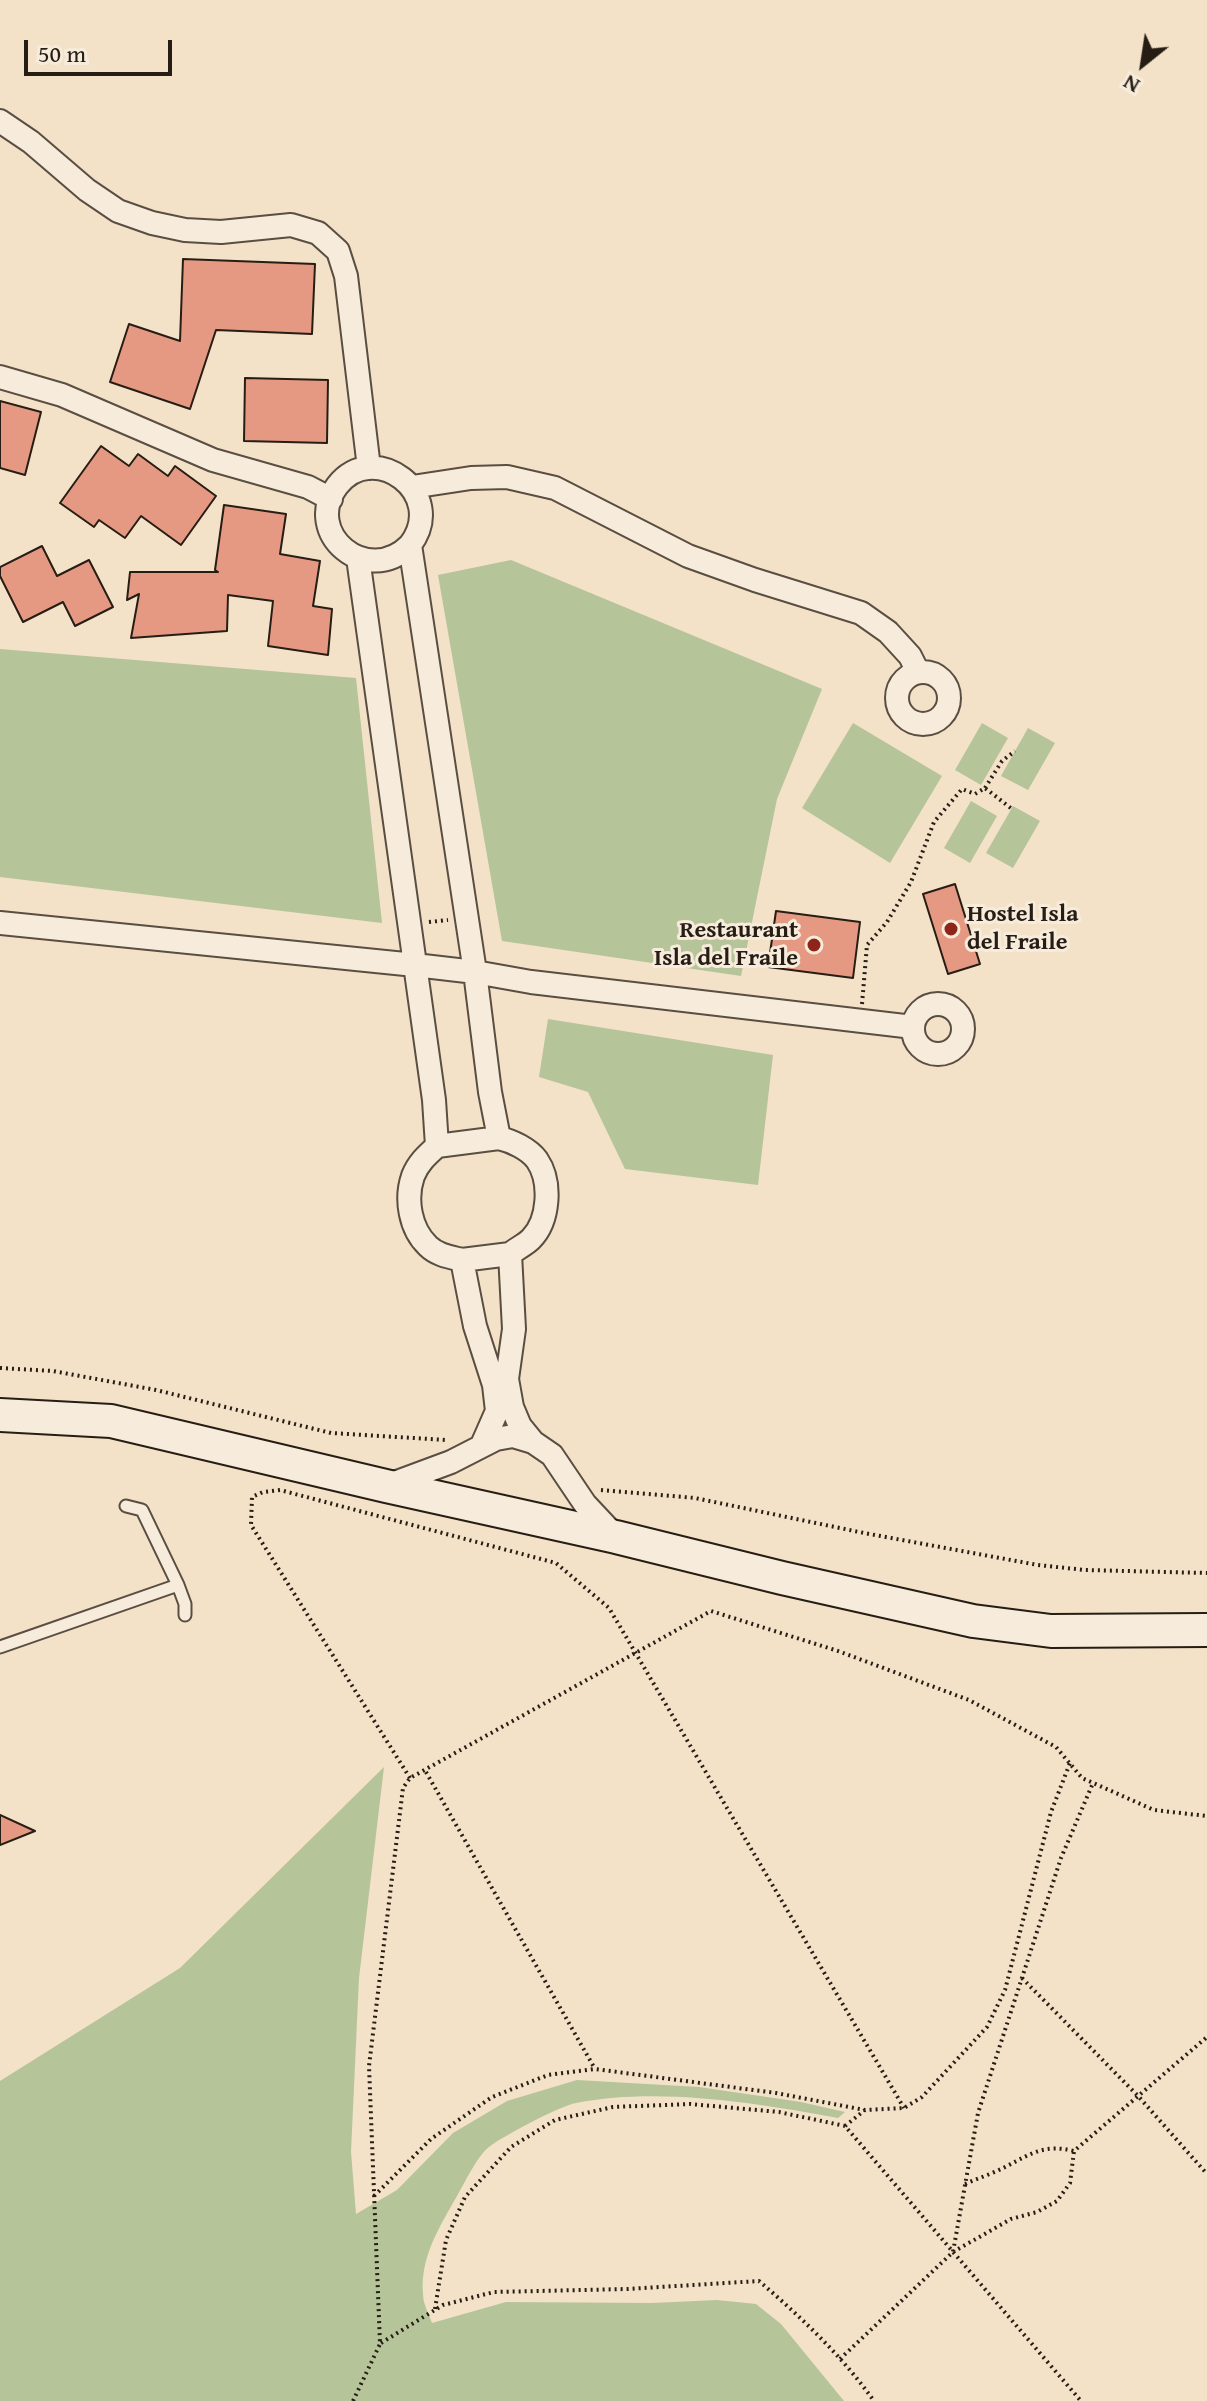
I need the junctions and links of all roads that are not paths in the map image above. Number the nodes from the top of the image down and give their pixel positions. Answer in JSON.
{"nodes":[{"id":1,"x":0,"y":121,"type":"edge"},
{"id":2,"x":0,"y":377,"type":"edge"},
{"id":3,"x":369,"y":468,"type":"junction"},
{"id":4,"x":412,"y":487,"type":"junction"},
{"id":5,"x":331,"y":499,"type":"junction"},
{"id":6,"x":410,"y":545,"type":"junction"},
{"id":7,"x":358,"y":558,"type":"junction"},
{"id":8,"x":918,"y":672,"type":"dead end"},
{"id":9,"x":0,"y":923,"type":"edge"},
{"id":10,"x":415,"y":965,"type":"junction"},
{"id":11,"x":475,"y":972,"type":"junction"},
{"id":12,"x":913,"y":1027,"type":"dead end"},
{"id":13,"x":499,"y":1138,"type":"junction"},
{"id":14,"x":437,"y":1146,"type":"junction"},
{"id":15,"x":510,"y":1254,"type":"junction"},
{"id":16,"x":462,"y":1260,"type":"junction"},
{"id":17,"x":0,"y":1415,"type":"edge"},
{"id":18,"x":533,"y":1442,"type":"junction"},
{"id":19,"x":475,"y":1449,"type":"junction"},
{"id":20,"x":570,"y":1479,"type":"junction"},
{"id":21,"x":386,"y":1486,"type":"junction"},
{"id":22,"x":452,"y":1502,"type":"junction"},
{"id":23,"x":126,"y":1506,"type":"dead end"},
{"id":24,"x":567,"y":1528,"type":"junction"},
{"id":25,"x":616,"y":1537,"type":"junction"},
{"id":26,"x":178,"y":1585,"type":"junction"},
{"id":27,"x":185,"y":1615,"type":"dead end"},
{"id":28,"x":1207,"y":1630,"type":"edge"},
{"id":29,"x":0,"y":1647,"type":"edge"}],
"edges":[{"from":1,"to":3,"type":"street"},
{"from":2,"to":5,"type":"street"},
{"from":3,"to":4,"type":"street"},
{"from":3,"to":5,"type":"street"},
{"from":4,"to":6,"type":"street"},
{"from":4,"to":8,"type":"street"},
{"from":5,"to":7,"type":"street"},
{"from":6,"to":7,"type":"street"},
{"from":6,"to":11,"type":"street"},
{"from":7,"to":10,"type":"street"},
{"from":9,"to":10,"type":"street"},
{"from":10,"to":11,"type":"street"},
{"from":10,"to":14,"type":"street"},
{"from":11,"to":12,"type":"street"},
{"from":11,"to":13,"type":"street"},
{"from":13,"to":14,"type":"street"},
{"from":13,"to":15,"type":"street"},
{"from":14,"to":16,"type":"street"},
{"from":15,"to":16,"type":"street"},
{"from":15,"to":18,"type":"street"},
{"from":16,"to":19,"type":"street"},
{"from":17,"to":21,"type":"main road"},
{"from":18,"to":19,"type":"street"},
{"from":18,"to":20,"type":"street"},
{"from":19,"to":21,"type":"street"},
{"from":19,"to":22,"type":"street"},
{"from":20,"to":24,"type":"street"},
{"from":20,"to":25,"type":"street"},
{"from":21,"to":22,"type":"main road"},
{"from":22,"to":24,"type":"main road"},
{"from":23,"to":26,"type":"lane"},
{"from":24,"to":25,"type":"main road"},
{"from":25,"to":28,"type":"main road"},
{"from":26,"to":27,"type":"lane"},
{"from":26,"to":29,"type":"lane"}]}
